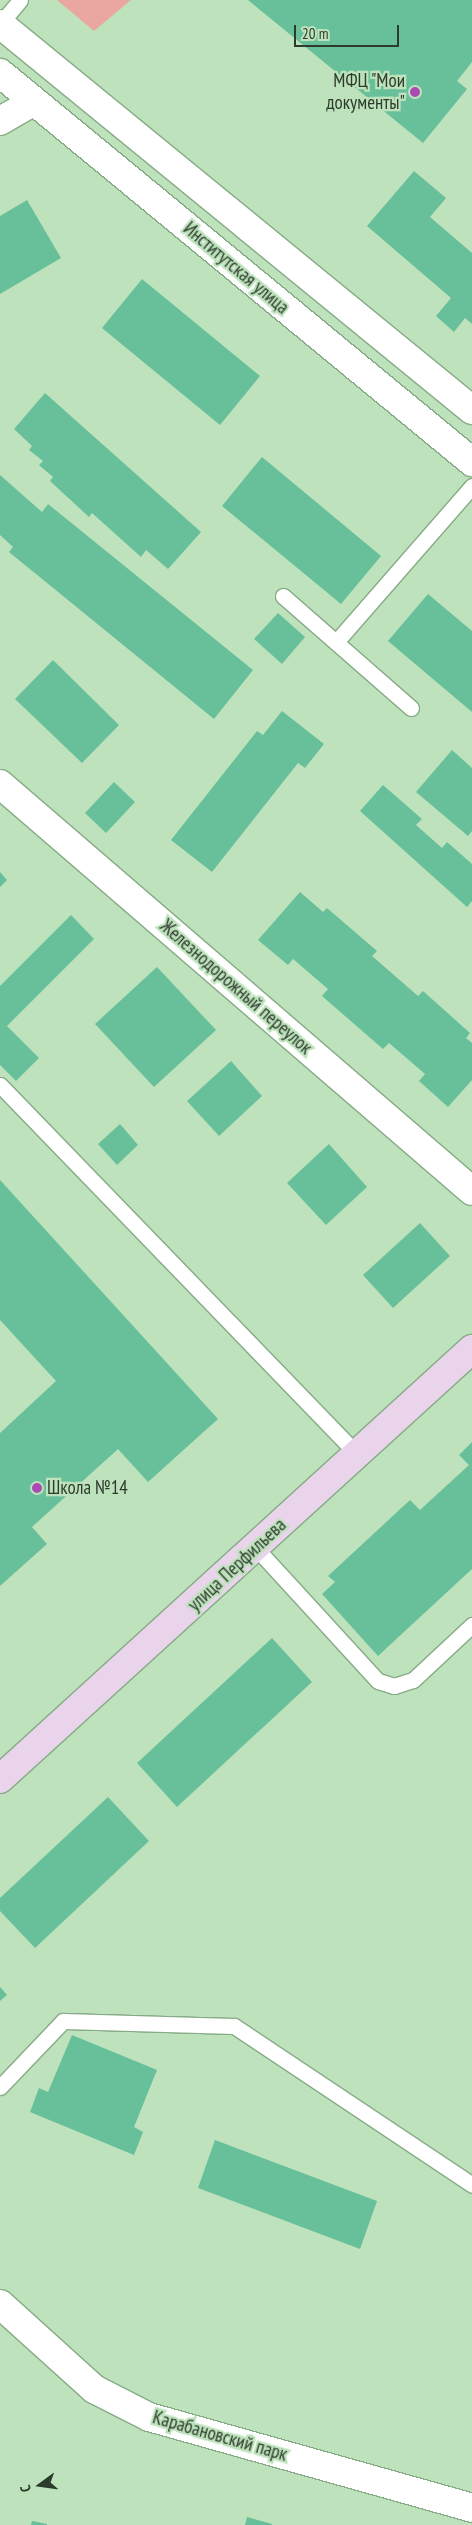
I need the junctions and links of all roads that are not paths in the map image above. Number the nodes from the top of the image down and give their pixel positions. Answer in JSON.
{"nodes":[{"id":1,"x":20,"y":0,"type":"edge"},
{"id":2,"x":0,"y":24,"type":"edge"},
{"id":3,"x":0,"y":73,"type":"edge"},
{"id":4,"x":60,"y":73,"type":"junction"},
{"id":5,"x":34,"y":101,"type":"junction"},
{"id":6,"x":0,"y":121,"type":"edge"},
{"id":7,"x":472,"y":410,"type":"edge"},
{"id":8,"x":472,"y":462,"type":"edge"},
{"id":9,"x":472,"y":486,"type":"edge"},
{"id":10,"x":283,"y":596,"type":"dead end"},
{"id":11,"x":336,"y":642,"type":"junction"},
{"id":12,"x":411,"y":708,"type":"dead end"},
{"id":13,"x":0,"y":784,"type":"edge"},
{"id":14,"x":0,"y":1085,"type":"edge"},
{"id":15,"x":472,"y":1191,"type":"edge"},
{"id":16,"x":472,"y":1348,"type":"edge"},
{"id":17,"x":357,"y":1454,"type":"junction"},
{"id":18,"x":256,"y":1548,"type":"junction"},
{"id":19,"x":472,"y":1625,"type":"edge"},
{"id":20,"x":0,"y":1779,"type":"edge"},
{"id":21,"x":0,"y":2088,"type":"edge"},
{"id":22,"x":472,"y":2185,"type":"edge"},
{"id":23,"x":0,"y":2304,"type":"edge"},
{"id":24,"x":472,"y":2508,"type":"edge"}],
"edges":[{"from":1,"to":2,"type":"lane"},
{"from":2,"to":4,"type":"street","name":"Институтская улица"},
{"from":3,"to":5,"type":"street","name":"Институтская улица"},
{"from":4,"to":5,"type":"street"},
{"from":4,"to":7,"type":"street","name":"Институтская улица"},
{"from":5,"to":6,"type":"street"},
{"from":5,"to":8,"type":"street","name":"Институтская улица"},
{"from":9,"to":11,"type":"lane"},
{"from":10,"to":11,"type":"lane"},
{"from":11,"to":12,"type":"lane"},
{"from":13,"to":15,"type":"street","name":"Железнодорожный переулок"},
{"from":14,"to":17,"type":"lane"},
{"from":16,"to":17,"type":"main road","name":"улица Перфильева"},
{"from":17,"to":18,"type":"main road","name":"улица Перфильева"},
{"from":18,"to":19,"type":"lane"},
{"from":18,"to":20,"type":"main road","name":"улица Перфильева"},
{"from":21,"to":22,"type":"lane"},
{"from":23,"to":24,"type":"street","name":"Карабановский парк"}]}
